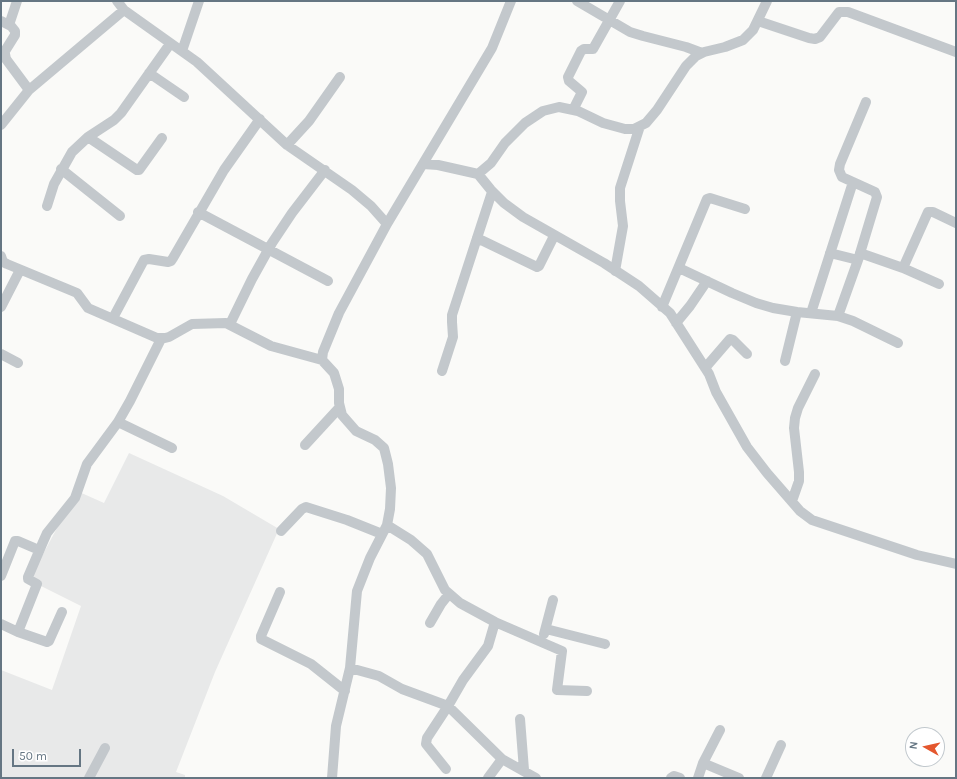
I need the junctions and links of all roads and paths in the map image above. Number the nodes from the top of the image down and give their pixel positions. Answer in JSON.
{"nodes":[{"id":1,"x":17,"y":1,"type":"edge"},
{"id":2,"x":117,"y":1,"type":"edge"},
{"id":3,"x":199,"y":1,"type":"edge"},
{"id":4,"x":510,"y":1,"type":"edge"},
{"id":5,"x":577,"y":1,"type":"edge"},
{"id":6,"x":620,"y":1,"type":"edge"},
{"id":7,"x":767,"y":1,"type":"edge"},
{"id":8,"x":124,"y":10,"type":"junction"},
{"id":9,"x":609,"y":20,"type":"junction"},
{"id":10,"x":758,"y":21,"type":"junction"},
{"id":11,"x":5,"y":23,"type":"edge"},
{"id":12,"x":170,"y":44,"type":"junction"},
{"id":13,"x":182,"y":51,"type":"junction"},
{"id":14,"x":956,"y":52,"type":"edge"},
{"id":15,"x":702,"y":53,"type":"junction"},
{"id":16,"x":149,"y":73,"type":"junction"},
{"id":17,"x":340,"y":77,"type":"dead end"},
{"id":18,"x":29,"y":90,"type":"junction"},
{"id":19,"x":184,"y":97,"type":"dead end"},
{"id":20,"x":866,"y":102,"type":"dead end"},
{"id":21,"x":573,"y":110,"type":"junction"},
{"id":22,"x":260,"y":120,"type":"junction"},
{"id":23,"x":1,"y":125,"type":"edge"},
{"id":24,"x":640,"y":126,"type":"junction"},
{"id":25,"x":88,"y":138,"type":"junction"},
{"id":26,"x":162,"y":138,"type":"dead end"},
{"id":27,"x":287,"y":145,"type":"junction"},
{"id":28,"x":423,"y":164,"type":"junction"},
{"id":29,"x":61,"y":170,"type":"junction"},
{"id":30,"x":325,"y":170,"type":"junction"},
{"id":31,"x":478,"y":174,"type":"junction"},
{"id":32,"x":853,"y":182,"type":"junction"},
{"id":33,"x":492,"y":192,"type":"junction"},
{"id":34,"x":47,"y":206,"type":"dead end"},
{"id":35,"x":745,"y":208,"type":"dead end"},
{"id":36,"x":198,"y":212,"type":"junction"},
{"id":37,"x":120,"y":216,"type":"dead end"},
{"id":38,"x":956,"y":222,"type":"edge"},
{"id":39,"x":387,"y":224,"type":"junction"},
{"id":40,"x":554,"y":236,"type":"junction"},
{"id":41,"x":477,"y":238,"type":"junction"},
{"id":42,"x":268,"y":249,"type":"junction"},
{"id":43,"x":830,"y":253,"type":"junction"},
{"id":44,"x":1,"y":256,"type":"edge"},
{"id":45,"x":859,"y":257,"type":"junction"},
{"id":46,"x":678,"y":268,"type":"junction"},
{"id":47,"x":903,"y":268,"type":"junction"},
{"id":48,"x":20,"y":270,"type":"junction"},
{"id":49,"x":615,"y":271,"type":"junction"},
{"id":50,"x":328,"y":281,"type":"dead end"},
{"id":51,"x":706,"y":282,"type":"junction"},
{"id":52,"x":939,"y":284,"type":"dead end"},
{"id":53,"x":1,"y":307,"type":"edge"},
{"id":54,"x":662,"y":307,"type":"junction"},
{"id":55,"x":797,"y":312,"type":"junction"},
{"id":56,"x":811,"y":313,"type":"junction"},
{"id":57,"x":838,"y":316,"type":"junction"},
{"id":58,"x":113,"y":318,"type":"junction"},
{"id":59,"x":676,"y":323,"type":"junction"},
{"id":60,"x":230,"y":324,"type":"junction"},
{"id":61,"x":161,"y":339,"type":"junction"},
{"id":62,"x":898,"y":343,"type":"dead end"},
{"id":63,"x":1,"y":354,"type":"edge"},
{"id":64,"x":747,"y":354,"type":"dead end"},
{"id":65,"x":322,"y":360,"type":"junction"},
{"id":66,"x":785,"y":361,"type":"dead end"},
{"id":67,"x":18,"y":363,"type":"dead end"},
{"id":68,"x":705,"y":368,"type":"junction"},
{"id":69,"x":442,"y":372,"type":"dead end"},
{"id":70,"x":815,"y":374,"type":"dead end"},
{"id":71,"x":340,"y":407,"type":"junction"},
{"id":72,"x":118,"y":422,"type":"junction"},
{"id":73,"x":305,"y":446,"type":"dead end"},
{"id":74,"x":172,"y":448,"type":"dead end"},
{"id":75,"x":792,"y":501,"type":"junction"},
{"id":76,"x":387,"y":525,"type":"junction"},
{"id":77,"x":281,"y":531,"type":"dead end"},
{"id":78,"x":382,"y":534,"type":"junction"},
{"id":79,"x":39,"y":550,"type":"junction"},
{"id":80,"x":956,"y":564,"type":"edge"},
{"id":81,"x":1,"y":576,"type":"edge"},
{"id":82,"x":280,"y":592,"type":"dead end"},
{"id":83,"x":449,"y":594,"type":"junction"},
{"id":84,"x":553,"y":600,"type":"dead end"},
{"id":85,"x":62,"y":612,"type":"dead end"},
{"id":86,"x":495,"y":622,"type":"junction"},
{"id":87,"x":430,"y":623,"type":"dead end"},
{"id":88,"x":1,"y":624,"type":"edge"},
{"id":89,"x":546,"y":629,"type":"junction"},
{"id":90,"x":18,"y":632,"type":"junction"},
{"id":91,"x":542,"y":642,"type":"junction"},
{"id":92,"x":605,"y":644,"type":"dead end"},
{"id":93,"x":350,"y":668,"type":"junction"},
{"id":94,"x":344,"y":691,"type":"junction"},
{"id":95,"x":588,"y":691,"type":"dead end"},
{"id":96,"x":448,"y":706,"type":"junction"},
{"id":97,"x":520,"y":719,"type":"dead end"},
{"id":98,"x":720,"y":730,"type":"dead end"},
{"id":99,"x":781,"y":745,"type":"dead end"},
{"id":100,"x":105,"y":748,"type":"dead end"},
{"id":101,"x":502,"y":759,"type":"junction"},
{"id":102,"x":703,"y":763,"type":"junction"},
{"id":103,"x":446,"y":769,"type":"dead end"},
{"id":104,"x":524,"y":770,"type":"junction"},
{"id":105,"x":89,"y":778,"type":"edge"},
{"id":106,"x":332,"y":778,"type":"edge"},
{"id":107,"x":488,"y":778,"type":"edge"},
{"id":108,"x":536,"y":778,"type":"edge"},
{"id":109,"x":671,"y":778,"type":"edge"},
{"id":110,"x":680,"y":778,"type":"edge"},
{"id":111,"x":698,"y":778,"type":"edge"},
{"id":112,"x":738,"y":778,"type":"edge"},
{"id":113,"x":766,"y":778,"type":"edge"}],
"edges":[{"from":1,"to":11,"type":"street"},
{"from":2,"to":8,"type":"street"},
{"from":3,"to":13,"type":"street"},
{"from":4,"to":28,"type":"street"},
{"from":5,"to":9,"type":"street"},
{"from":6,"to":9,"type":"street"},
{"from":7,"to":10,"type":"street"},
{"from":8,"to":12,"type":"street"},
{"from":8,"to":18,"type":"street"},
{"from":9,"to":15,"type":"street"},
{"from":9,"to":21,"type":"street"},
{"from":10,"to":14,"type":"street"},
{"from":10,"to":15,"type":"street"},
{"from":11,"to":18,"type":"street"},
{"from":12,"to":13,"type":"street"},
{"from":12,"to":16,"type":"street"},
{"from":13,"to":22,"type":"street"},
{"from":15,"to":24,"type":"street"},
{"from":16,"to":19,"type":"street"},
{"from":16,"to":25,"type":"street"},
{"from":17,"to":27,"type":"street"},
{"from":18,"to":23,"type":"street"},
{"from":20,"to":32,"type":"street"},
{"from":21,"to":24,"type":"street"},
{"from":21,"to":31,"type":"street"},
{"from":22,"to":27,"type":"street"},
{"from":22,"to":36,"type":"street"},
{"from":24,"to":49,"type":"street"},
{"from":25,"to":26,"type":"street"},
{"from":25,"to":29,"type":"street"},
{"from":27,"to":30,"type":"street"},
{"from":28,"to":31,"type":"street"},
{"from":28,"to":39,"type":"street"},
{"from":29,"to":34,"type":"street"},
{"from":29,"to":37,"type":"street"},
{"from":30,"to":39,"type":"street"},
{"from":30,"to":42,"type":"street"},
{"from":31,"to":33,"type":"street"},
{"from":32,"to":43,"type":"street"},
{"from":32,"to":45,"type":"street"},
{"from":33,"to":40,"type":"street"},
{"from":33,"to":41,"type":"street"},
{"from":35,"to":46,"type":"street"},
{"from":36,"to":42,"type":"street"},
{"from":36,"to":58,"type":"street"},
{"from":38,"to":47,"type":"street"},
{"from":39,"to":65,"type":"street"},
{"from":40,"to":41,"type":"street"},
{"from":40,"to":49,"type":"street"},
{"from":41,"to":69,"type":"street"},
{"from":42,"to":50,"type":"street"},
{"from":42,"to":60,"type":"street"},
{"from":43,"to":45,"type":"street"},
{"from":43,"to":56,"type":"street"},
{"from":44,"to":48,"type":"street"},
{"from":45,"to":47,"type":"street"},
{"from":45,"to":57,"type":"street"},
{"from":46,"to":51,"type":"street"},
{"from":46,"to":54,"type":"street"},
{"from":47,"to":52,"type":"street"},
{"from":48,"to":53,"type":"street"},
{"from":48,"to":58,"type":"street"},
{"from":49,"to":54,"type":"street"},
{"from":51,"to":55,"type":"street"},
{"from":51,"to":59,"type":"street"},
{"from":54,"to":59,"type":"street"},
{"from":55,"to":56,"type":"street"},
{"from":55,"to":66,"type":"street"},
{"from":56,"to":57,"type":"street"},
{"from":57,"to":62,"type":"street"},
{"from":58,"to":61,"type":"street"},
{"from":59,"to":68,"type":"street"},
{"from":60,"to":61,"type":"street"},
{"from":60,"to":65,"type":"street"},
{"from":61,"to":72,"type":"street"},
{"from":63,"to":67,"type":"street"},
{"from":64,"to":68,"type":"street"},
{"from":65,"to":71,"type":"street"},
{"from":68,"to":75,"type":"street"},
{"from":70,"to":75,"type":"street"},
{"from":71,"to":73,"type":"street"},
{"from":71,"to":76,"type":"street"},
{"from":72,"to":74,"type":"street"},
{"from":72,"to":79,"type":"street"},
{"from":75,"to":80,"type":"street"},
{"from":76,"to":78,"type":"street"},
{"from":76,"to":83,"type":"street"},
{"from":77,"to":78,"type":"street"},
{"from":78,"to":93,"type":"street"},
{"from":79,"to":81,"type":"street"},
{"from":79,"to":90,"type":"street"},
{"from":82,"to":94,"type":"street"},
{"from":83,"to":86,"type":"street"},
{"from":83,"to":87,"type":"street"},
{"from":84,"to":89,"type":"street"},
{"from":85,"to":90,"type":"street"},
{"from":86,"to":91,"type":"street"},
{"from":86,"to":96,"type":"street"},
{"from":88,"to":90,"type":"street"},
{"from":89,"to":91,"type":"street"},
{"from":89,"to":92,"type":"street"},
{"from":91,"to":95,"type":"street"},
{"from":93,"to":94,"type":"street"},
{"from":93,"to":96,"type":"street"},
{"from":94,"to":106,"type":"street"},
{"from":96,"to":101,"type":"street"},
{"from":96,"to":103,"type":"street"},
{"from":97,"to":104,"type":"street"},
{"from":98,"to":102,"type":"street"},
{"from":99,"to":113,"type":"street"},
{"from":100,"to":105,"type":"street"},
{"from":101,"to":104,"type":"street"},
{"from":101,"to":107,"type":"street"},
{"from":102,"to":111,"type":"street"},
{"from":102,"to":112,"type":"street"},
{"from":104,"to":108,"type":"street"},
{"from":109,"to":110,"type":"street"}]}
